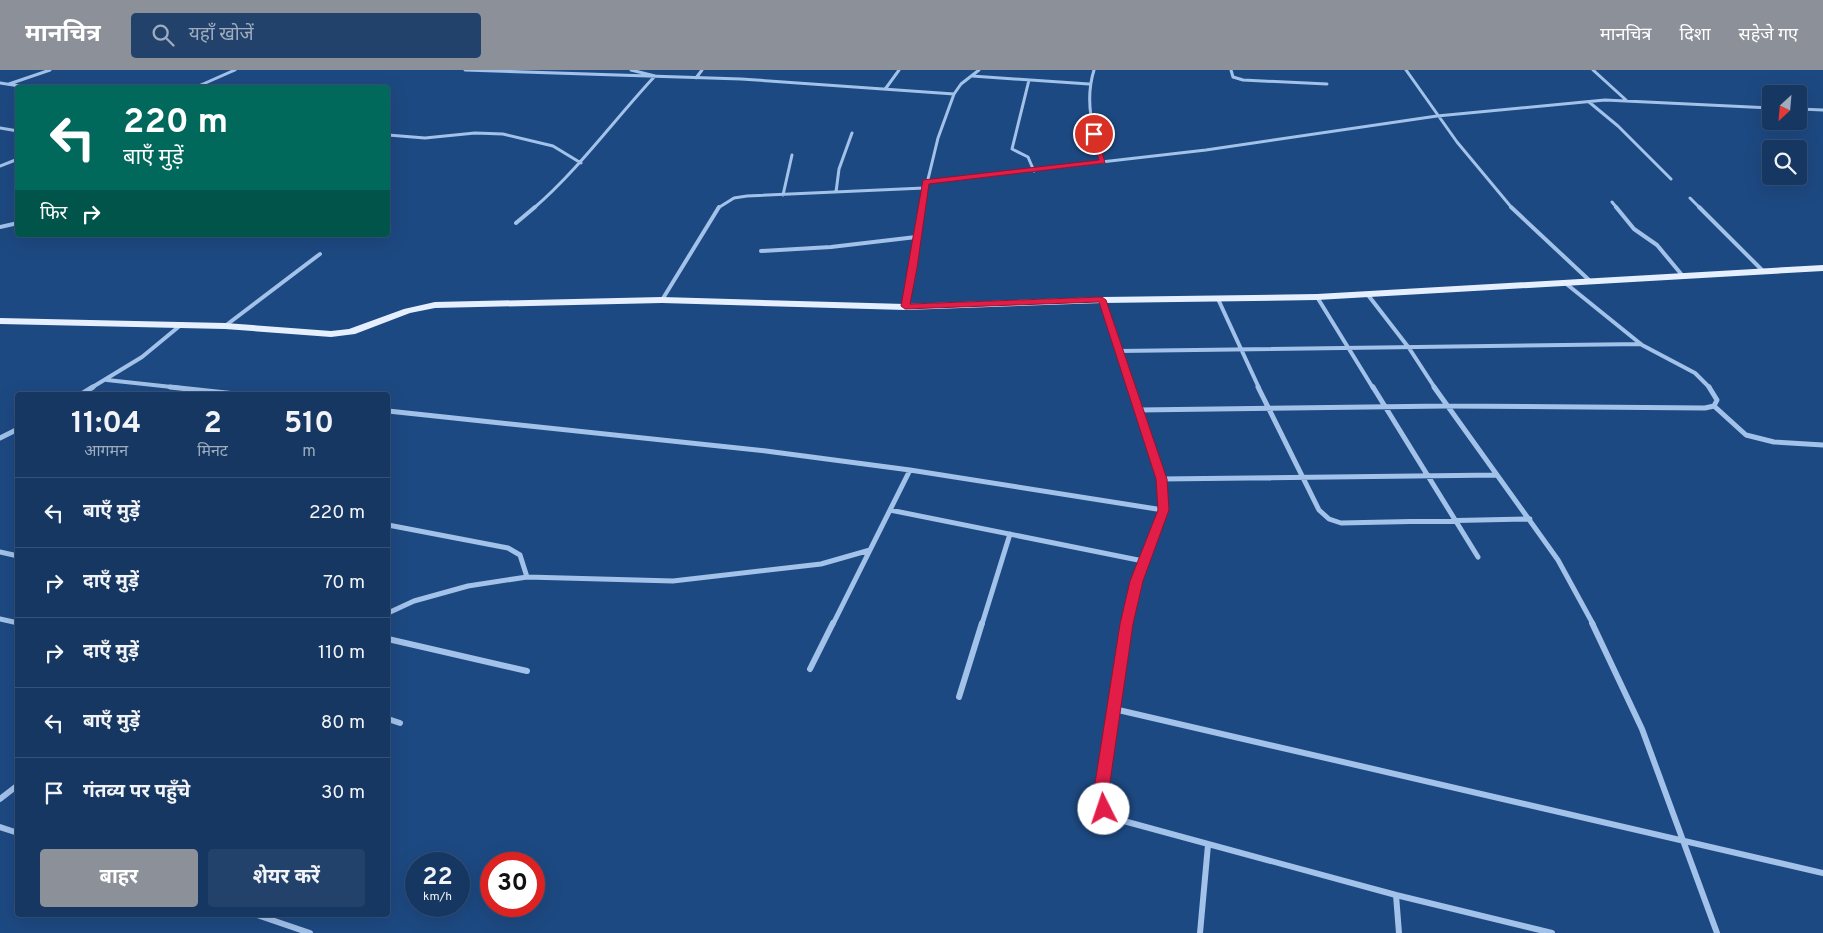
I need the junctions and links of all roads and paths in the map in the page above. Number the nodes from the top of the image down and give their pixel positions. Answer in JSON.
{"nodes":[{"id":1,"x":50,"y":70,"type":"edge"},
{"id":2,"x":235,"y":70,"type":"edge"},
{"id":3,"x":465,"y":70,"type":"edge"},
{"id":4,"x":631,"y":70,"type":"edge"},
{"id":5,"x":702,"y":70,"type":"edge"},
{"id":6,"x":899,"y":70,"type":"edge"},
{"id":7,"x":979,"y":70,"type":"edge"},
{"id":8,"x":1094,"y":70,"type":"edge"},
{"id":9,"x":1231,"y":70,"type":"edge"},
{"id":10,"x":1406,"y":70,"type":"edge"},
{"id":11,"x":1593,"y":70,"type":"edge"},
{"id":12,"x":655,"y":76,"type":"junction"},
{"id":13,"x":971,"y":76,"type":"junction"},
{"id":14,"x":696,"y":78,"type":"junction"},
{"id":15,"x":1029,"y":80,"type":"junction"},
{"id":16,"x":0,"y":83,"type":"edge"},
{"id":17,"x":9,"y":84,"type":"junction"},
{"id":18,"x":1089,"y":84,"type":"junction"},
{"id":19,"x":1327,"y":84,"type":"dead end"},
{"id":20,"x":15,"y":85,"type":"edge"},
{"id":21,"x":201,"y":85,"type":"edge"},
{"id":22,"x":886,"y":88,"type":"junction"},
{"id":23,"x":954,"y":94,"type":"junction"},
{"id":24,"x":1626,"y":100,"type":"junction"},
{"id":25,"x":1588,"y":102,"type":"junction"},
{"id":26,"x":1762,"y":108,"type":"edge"},
{"id":27,"x":1808,"y":109,"type":"edge"},
{"id":28,"x":1823,"y":110,"type":"edge"},
{"id":29,"x":1436,"y":116,"type":"junction"},
{"id":30,"x":0,"y":128,"type":"edge"},
{"id":31,"x":15,"y":130,"type":"edge"},
{"id":32,"x":852,"y":133,"type":"dead end"},
{"id":33,"x":390,"y":135,"type":"edge"},
{"id":34,"x":792,"y":155,"type":"dead end"},
{"id":35,"x":15,"y":160,"type":"edge"},
{"id":36,"x":1103,"y":162,"type":"junction"},
{"id":37,"x":581,"y":163,"type":"junction"},
{"id":38,"x":0,"y":166,"type":"edge"},
{"id":39,"x":1034,"y":170,"type":"junction"},
{"id":40,"x":1671,"y":179,"type":"dead end"},
{"id":41,"x":926,"y":182,"type":"junction"},
{"id":42,"x":924,"y":188,"type":"junction"},
{"id":43,"x":836,"y":192,"type":"junction"},
{"id":44,"x":783,"y":194,"type":"junction"},
{"id":45,"x":1690,"y":198,"type":"dead end"},
{"id":46,"x":1612,"y":202,"type":"dead end"},
{"id":47,"x":516,"y":223,"type":"dead end"},
{"id":48,"x":15,"y":224,"type":"edge"},
{"id":49,"x":0,"y":227,"type":"edge"},
{"id":50,"x":916,"y":237,"type":"junction"},
{"id":51,"x":761,"y":251,"type":"dead end"},
{"id":52,"x":320,"y":254,"type":"dead end"},
{"id":53,"x":1823,"y":268,"type":"edge"},
{"id":54,"x":1763,"y":271,"type":"junction"},
{"id":55,"x":1682,"y":275,"type":"junction"},
{"id":56,"x":1589,"y":280,"type":"junction"},
{"id":57,"x":1563,"y":282,"type":"junction"},
{"id":58,"x":1368,"y":295,"type":"junction"},
{"id":59,"x":1316,"y":297,"type":"junction"},
{"id":60,"x":1218,"y":299,"type":"junction"},
{"id":61,"x":662,"y":300,"type":"junction"},
{"id":62,"x":1102,"y":300,"type":"junction"},
{"id":63,"x":905,"y":306,"type":"junction"},
{"id":64,"x":0,"y":321,"type":"edge"},
{"id":65,"x":182,"y":324,"type":"junction"},
{"id":66,"x":225,"y":326,"type":"junction"},
{"id":67,"x":1641,"y":344,"type":"junction"},
{"id":68,"x":1348,"y":348,"type":"junction"},
{"id":69,"x":1409,"y":348,"type":"junction"},
{"id":70,"x":1241,"y":350,"type":"junction"},
{"id":71,"x":1119,"y":351,"type":"junction"},
{"id":72,"x":107,"y":380,"type":"junction"},
{"id":73,"x":85,"y":392,"type":"edge"},
{"id":74,"x":217,"y":392,"type":"edge"},
{"id":75,"x":1446,"y":406,"type":"junction"},
{"id":76,"x":1714,"y":406,"type":"junction"},
{"id":77,"x":1386,"y":407,"type":"junction"},
{"id":78,"x":1268,"y":408,"type":"junction"},
{"id":79,"x":1139,"y":410,"type":"junction"},
{"id":80,"x":390,"y":412,"type":"edge"},
{"id":81,"x":15,"y":430,"type":"edge"},
{"id":82,"x":0,"y":438,"type":"edge"},
{"id":83,"x":1823,"y":445,"type":"edge"},
{"id":84,"x":910,"y":470,"type":"junction"},
{"id":85,"x":1497,"y":475,"type":"junction"},
{"id":86,"x":1426,"y":476,"type":"junction"},
{"id":87,"x":1304,"y":478,"type":"junction"},
{"id":88,"x":1161,"y":479,"type":"junction"},
{"id":89,"x":890,"y":510,"type":"junction"},
{"id":90,"x":1163,"y":510,"type":"junction"},
{"id":91,"x":1530,"y":519,"type":"junction"},
{"id":92,"x":1454,"y":521,"type":"junction"},
{"id":93,"x":390,"y":525,"type":"edge"},
{"id":94,"x":1010,"y":534,"type":"junction"},
{"id":95,"x":870,"y":550,"type":"junction"},
{"id":96,"x":0,"y":552,"type":"edge"},
{"id":97,"x":15,"y":555,"type":"edge"},
{"id":98,"x":1478,"y":557,"type":"dead end"},
{"id":99,"x":1143,"y":561,"type":"junction"},
{"id":100,"x":527,"y":577,"type":"junction"},
{"id":101,"x":390,"y":612,"type":"edge"},
{"id":102,"x":0,"y":618,"type":"edge"},
{"id":103,"x":15,"y":622,"type":"edge"},
{"id":104,"x":390,"y":639,"type":"edge"},
{"id":105,"x":810,"y":669,"type":"dead end"},
{"id":106,"x":527,"y":671,"type":"dead end"},
{"id":107,"x":959,"y":697,"type":"dead end"},
{"id":108,"x":1114,"y":709,"type":"junction"},
{"id":109,"x":390,"y":720,"type":"edge"},
{"id":110,"x":400,"y":723,"type":"dead end"},
{"id":111,"x":15,"y":787,"type":"edge"},
{"id":112,"x":0,"y":799,"type":"edge"},
{"id":113,"x":0,"y":827,"type":"edge"},
{"id":114,"x":15,"y":832,"type":"edge"},
{"id":115,"x":1684,"y":840,"type":"junction"},
{"id":116,"x":1208,"y":844,"type":"junction"},
{"id":117,"x":1823,"y":874,"type":"edge"},
{"id":118,"x":1396,"y":895,"type":"junction"},
{"id":119,"x":263,"y":917,"type":"edge"},
{"id":120,"x":310,"y":933,"type":"edge"},
{"id":121,"x":1200,"y":933,"type":"edge"},
{"id":122,"x":1399,"y":933,"type":"edge"},
{"id":123,"x":1552,"y":933,"type":"edge"},
{"id":124,"x":1717,"y":933,"type":"edge"}],
"edges":[{"from":1,"to":17,"type":"street"},
{"from":2,"to":21,"type":"street"},
{"from":3,"to":12,"type":"street"},
{"from":4,"to":12,"type":"street"},
{"from":5,"to":14,"type":"street"},
{"from":6,"to":22,"type":"street"},
{"from":7,"to":13,"type":"street"},
{"from":8,"to":18,"type":"street"},
{"from":9,"to":19,"type":"street"},
{"from":10,"to":29,"type":"street"},
{"from":11,"to":24,"type":"street"},
{"from":12,"to":14,"type":"street"},
{"from":12,"to":37,"type":"street"},
{"from":13,"to":15,"type":"street"},
{"from":13,"to":23,"type":"street"},
{"from":14,"to":22,"type":"street"},
{"from":15,"to":18,"type":"street"},
{"from":15,"to":39,"type":"street"},
{"from":16,"to":17,"type":"street"},
{"from":17,"to":20,"type":"street"},
{"from":18,"to":36,"type":"street"},
{"from":22,"to":23,"type":"street"},
{"from":23,"to":41,"type":"street"},
{"from":24,"to":25,"type":"street"},
{"from":24,"to":26,"type":"street"},
{"from":25,"to":29,"type":"street"},
{"from":25,"to":40,"type":"street"},
{"from":27,"to":28,"type":"street"},
{"from":29,"to":36,"type":"street"},
{"from":29,"to":56,"type":"street"},
{"from":30,"to":31,"type":"street"},
{"from":32,"to":43,"type":"street"},
{"from":33,"to":37,"type":"street"},
{"from":34,"to":44,"type":"street"},
{"from":35,"to":38,"type":"street"},
{"from":36,"to":39,"type":"street"},
{"from":37,"to":47,"type":"street"},
{"from":39,"to":41,"type":"street"},
{"from":41,"to":42,"type":"street"},
{"from":42,"to":43,"type":"street"},
{"from":42,"to":50,"type":"street"},
{"from":43,"to":44,"type":"street"},
{"from":44,"to":61,"type":"street"},
{"from":45,"to":54,"type":"street"},
{"from":46,"to":55,"type":"street"},
{"from":48,"to":49,"type":"street"},
{"from":50,"to":51,"type":"street"},
{"from":50,"to":63,"type":"street"},
{"from":52,"to":66,"type":"street"},
{"from":53,"to":54,"type":"main road"},
{"from":54,"to":55,"type":"main road"},
{"from":55,"to":56,"type":"main road"},
{"from":56,"to":57,"type":"main road"},
{"from":57,"to":58,"type":"main road"},
{"from":57,"to":67,"type":"street"},
{"from":58,"to":59,"type":"main road"},
{"from":58,"to":69,"type":"street"},
{"from":59,"to":60,"type":"main road"},
{"from":59,"to":68,"type":"street"},
{"from":60,"to":62,"type":"main road"},
{"from":60,"to":70,"type":"street"},
{"from":61,"to":63,"type":"main road"},
{"from":61,"to":66,"type":"main road"},
{"from":62,"to":63,"type":"main road"},
{"from":62,"to":71,"type":"street"},
{"from":64,"to":65,"type":"main road"},
{"from":65,"to":66,"type":"main road"},
{"from":65,"to":72,"type":"street"},
{"from":67,"to":69,"type":"street"},
{"from":67,"to":76,"type":"street"},
{"from":68,"to":69,"type":"street"},
{"from":68,"to":70,"type":"street"},
{"from":68,"to":77,"type":"street"},
{"from":69,"to":75,"type":"street"},
{"from":70,"to":71,"type":"street"},
{"from":70,"to":78,"type":"street"},
{"from":71,"to":79,"type":"street"},
{"from":72,"to":73,"type":"street"},
{"from":72,"to":74,"type":"street"},
{"from":75,"to":76,"type":"street"},
{"from":75,"to":77,"type":"street"},
{"from":75,"to":85,"type":"street"},
{"from":76,"to":83,"type":"street"},
{"from":77,"to":78,"type":"street"},
{"from":77,"to":86,"type":"street"},
{"from":78,"to":79,"type":"street"},
{"from":78,"to":87,"type":"street"},
{"from":79,"to":88,"type":"street"},
{"from":80,"to":84,"type":"street"},
{"from":81,"to":82,"type":"street"},
{"from":84,"to":89,"type":"street"},
{"from":84,"to":90,"type":"street"},
{"from":85,"to":86,"type":"street"},
{"from":85,"to":91,"type":"street"},
{"from":86,"to":87,"type":"street"},
{"from":86,"to":92,"type":"street"},
{"from":87,"to":88,"type":"street"},
{"from":87,"to":92,"type":"street"},
{"from":88,"to":90,"type":"street"},
{"from":89,"to":94,"type":"street"},
{"from":89,"to":95,"type":"street"},
{"from":90,"to":99,"type":"street"},
{"from":91,"to":92,"type":"street"},
{"from":91,"to":115,"type":"street"},
{"from":92,"to":98,"type":"street"},
{"from":93,"to":100,"type":"street"},
{"from":94,"to":99,"type":"street"},
{"from":94,"to":107,"type":"street"},
{"from":95,"to":100,"type":"street"},
{"from":95,"to":105,"type":"street"},
{"from":96,"to":97,"type":"street"},
{"from":99,"to":108,"type":"street"},
{"from":100,"to":101,"type":"street"},
{"from":102,"to":103,"type":"street"},
{"from":104,"to":106,"type":"street"},
{"from":108,"to":115,"type":"street"},
{"from":108,"to":116,"type":"street"},
{"from":109,"to":110,"type":"street"},
{"from":111,"to":112,"type":"street"},
{"from":113,"to":114,"type":"street"},
{"from":115,"to":117,"type":"street"},
{"from":115,"to":124,"type":"street"},
{"from":116,"to":118,"type":"street"},
{"from":116,"to":121,"type":"street"},
{"from":118,"to":122,"type":"street"},
{"from":118,"to":123,"type":"street"},
{"from":119,"to":120,"type":"street"}]}
